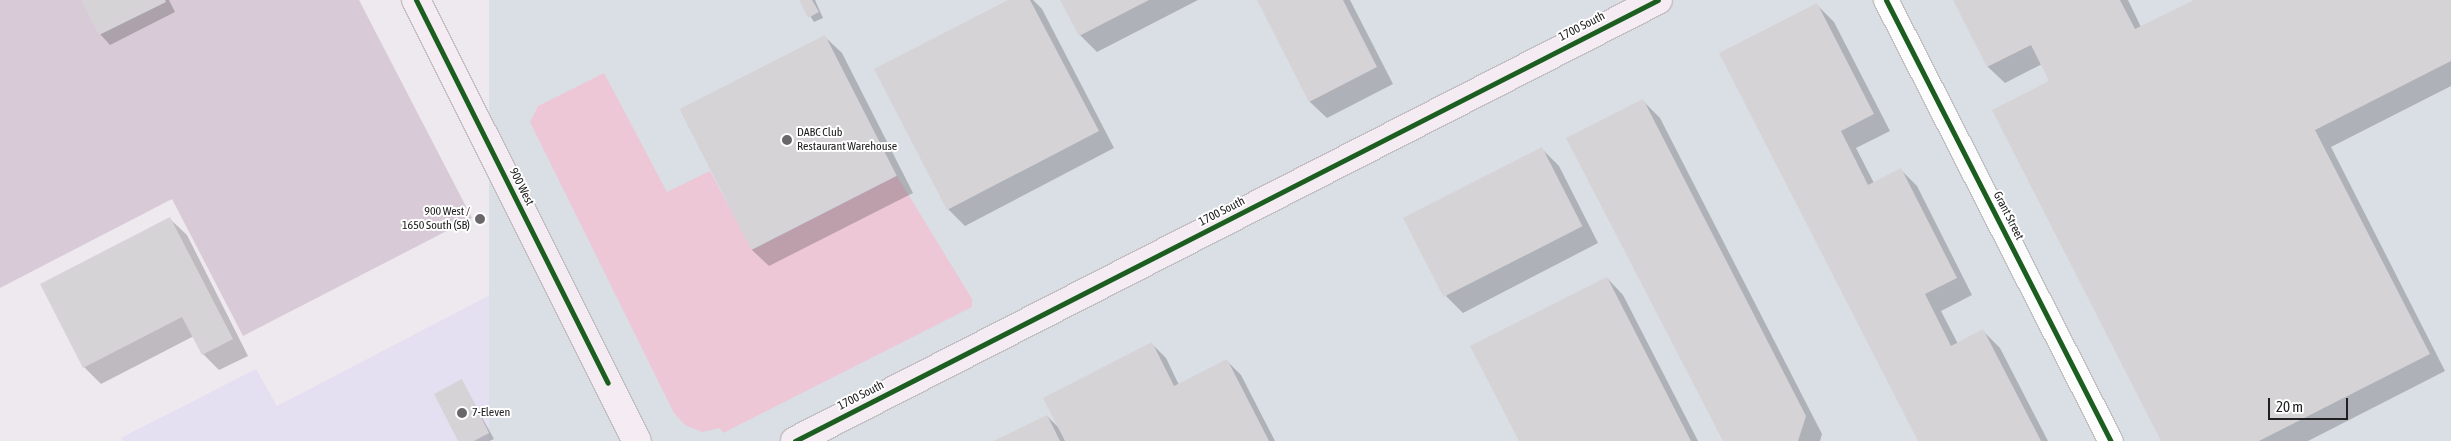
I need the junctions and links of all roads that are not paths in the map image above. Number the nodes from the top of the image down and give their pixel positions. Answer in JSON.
{"nodes":[{"id":1,"x":416,"y":0,"type":"edge"},
{"id":2,"x":1658,"y":0,"type":"edge"},
{"id":3,"x":1886,"y":0,"type":"edge"},
{"id":4,"x":637,"y":441,"type":"edge"},
{"id":5,"x":795,"y":441,"type":"edge"},
{"id":6,"x":2111,"y":441,"type":"edge"}],
"edges":[{"from":1,"to":4,"type":"street","name":"900 West"},
{"from":2,"to":5,"type":"street","name":"1700 South"},
{"from":3,"to":6,"type":"street","name":"Grant Street"}]}
